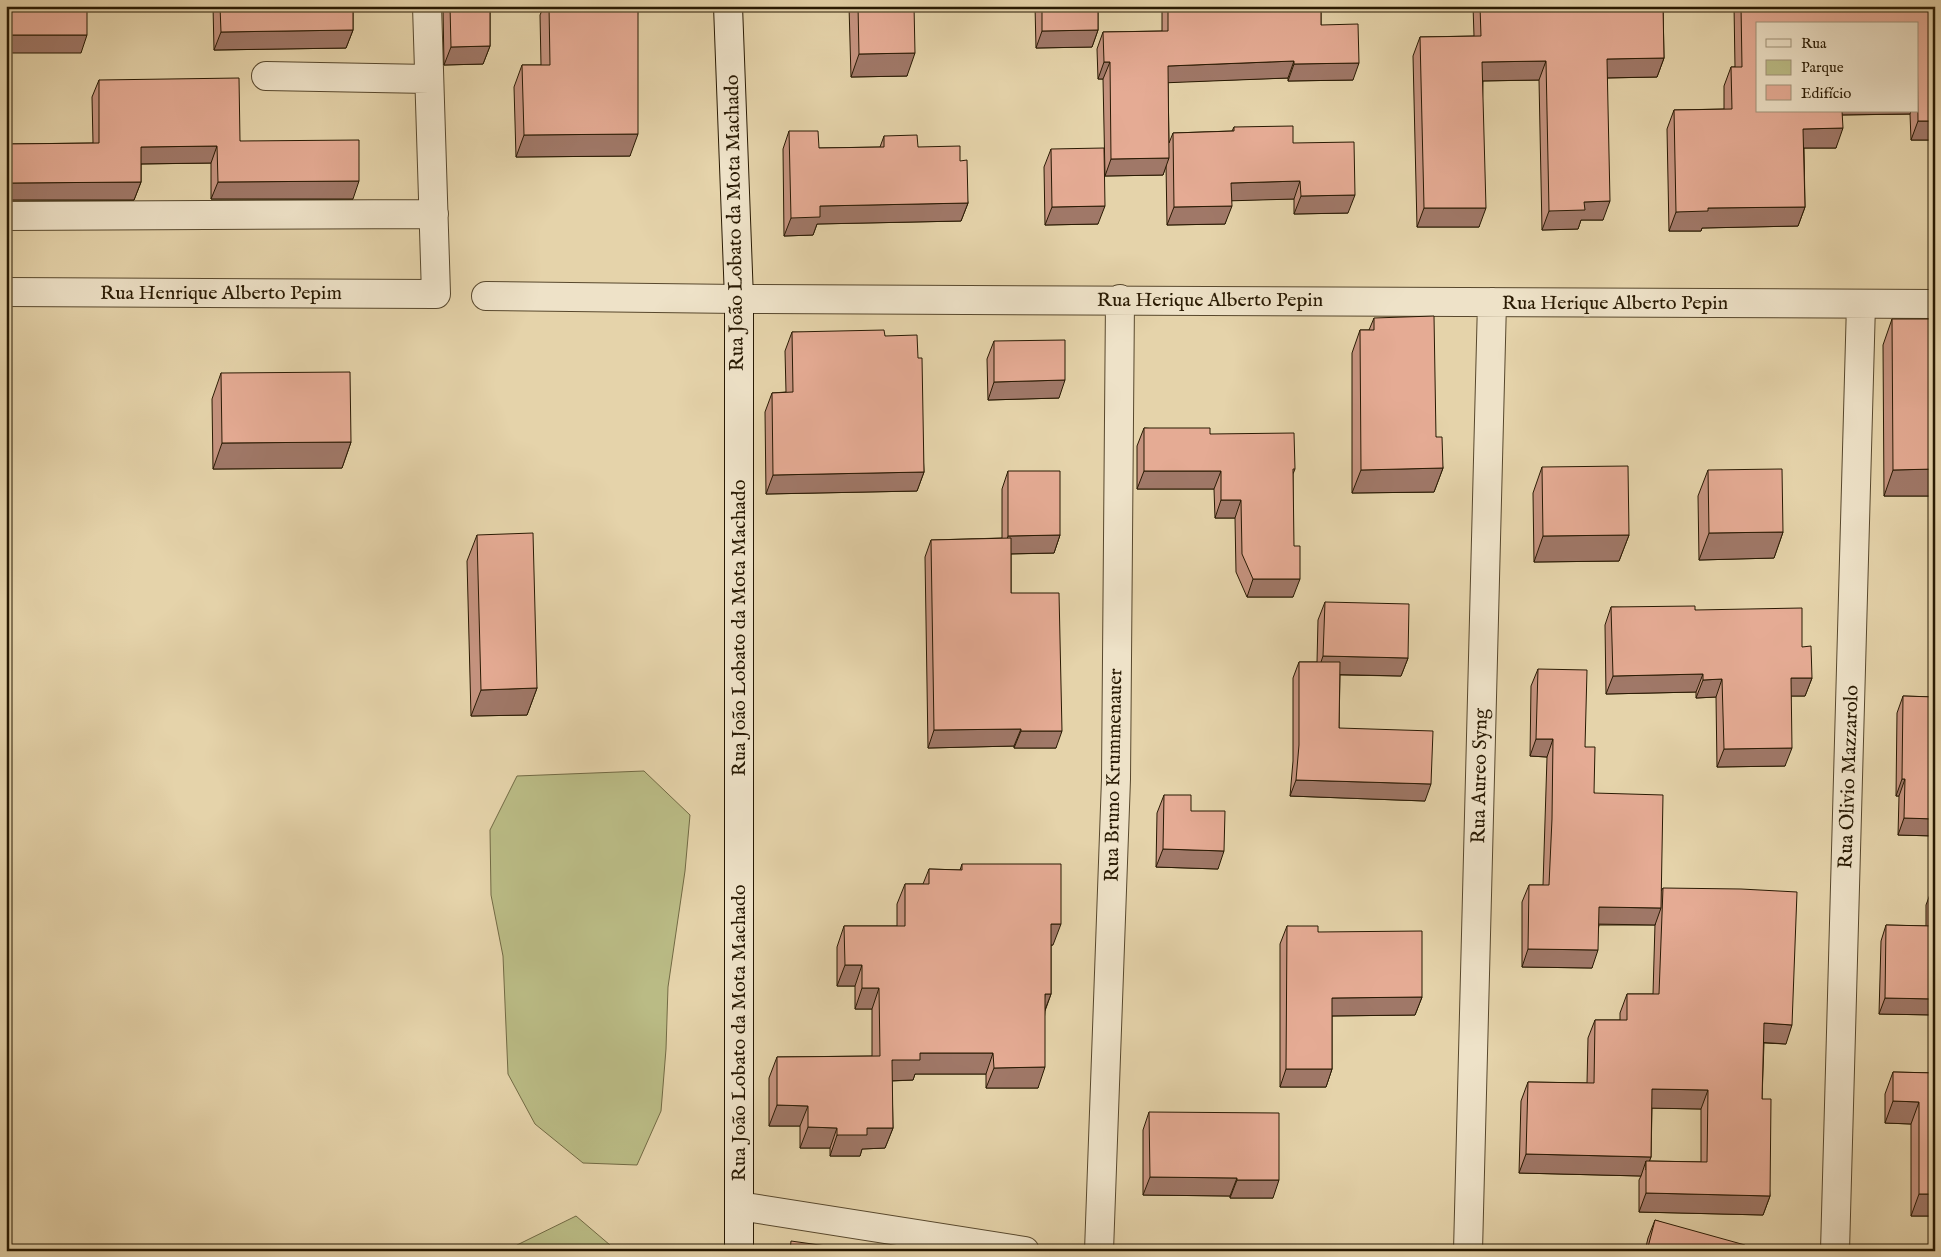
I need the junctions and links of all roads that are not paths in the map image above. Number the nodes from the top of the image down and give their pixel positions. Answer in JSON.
{"nodes":[{"id":1,"x":427,"y":6,"type":"edge"},
{"id":2,"x":728,"y":6,"type":"edge"},
{"id":3,"x":266,"y":76,"type":"dead end"},
{"id":4,"x":430,"y":79,"type":"junction"},
{"id":5,"x":434,"y":214,"type":"junction"},
{"id":6,"x":6,"y":216,"type":"edge"},
{"id":7,"x":6,"y":292,"type":"edge"},
{"id":8,"x":486,"y":296,"type":"dead end"},
{"id":9,"x":739,"y":299,"type":"junction"},
{"id":10,"x":1120,"y":299,"type":"junction"},
{"id":11,"x":1492,"y":302,"type":"junction"},
{"id":12,"x":1861,"y":304,"type":"junction"},
{"id":13,"x":1935,"y":304,"type":"edge"},
{"id":14,"x":739,"y":1206,"type":"junction"},
{"id":15,"x":739,"y":1251,"type":"edge"},
{"id":16,"x":1025,"y":1251,"type":"edge"},
{"id":17,"x":1099,"y":1251,"type":"edge"},
{"id":18,"x":1468,"y":1251,"type":"edge"},
{"id":19,"x":1835,"y":1251,"type":"edge"}],
"edges":[{"from":1,"to":4,"type":"street"},
{"from":2,"to":9,"type":"street","name":"Rua João Lobato da Mota Machado"},
{"from":3,"to":4,"type":"street"},
{"from":4,"to":5,"type":"street"},
{"from":5,"to":6,"type":"street"},
{"from":5,"to":7,"type":"street","name":"Rua Henrique Alberto Pepim"},
{"from":8,"to":9,"type":"street","name":"Rua Herique Alberto Pepin"},
{"from":9,"to":10,"type":"street","name":"Rua Herique Alberto Pepin"},
{"from":9,"to":14,"type":"street","name":"Rua João Lobato da Mota Machado"},
{"from":10,"to":11,"type":"street","name":"Rua Herique Alberto Pepin"},
{"from":10,"to":17,"type":"street","name":"Rua Bruno Krummenauer"},
{"from":11,"to":12,"type":"street","name":"Rua Herique Alberto Pepin"},
{"from":11,"to":18,"type":"street","name":"Rua Aureo Syng"},
{"from":12,"to":13,"type":"street","name":"Rua Herique Alberto Pepin"},
{"from":12,"to":19,"type":"street","name":"Rua Olivio Mazzarolo"},
{"from":14,"to":15,"type":"street","name":"Rua João Lobato da Mota Machado"},
{"from":14,"to":16,"type":"street"}]}
